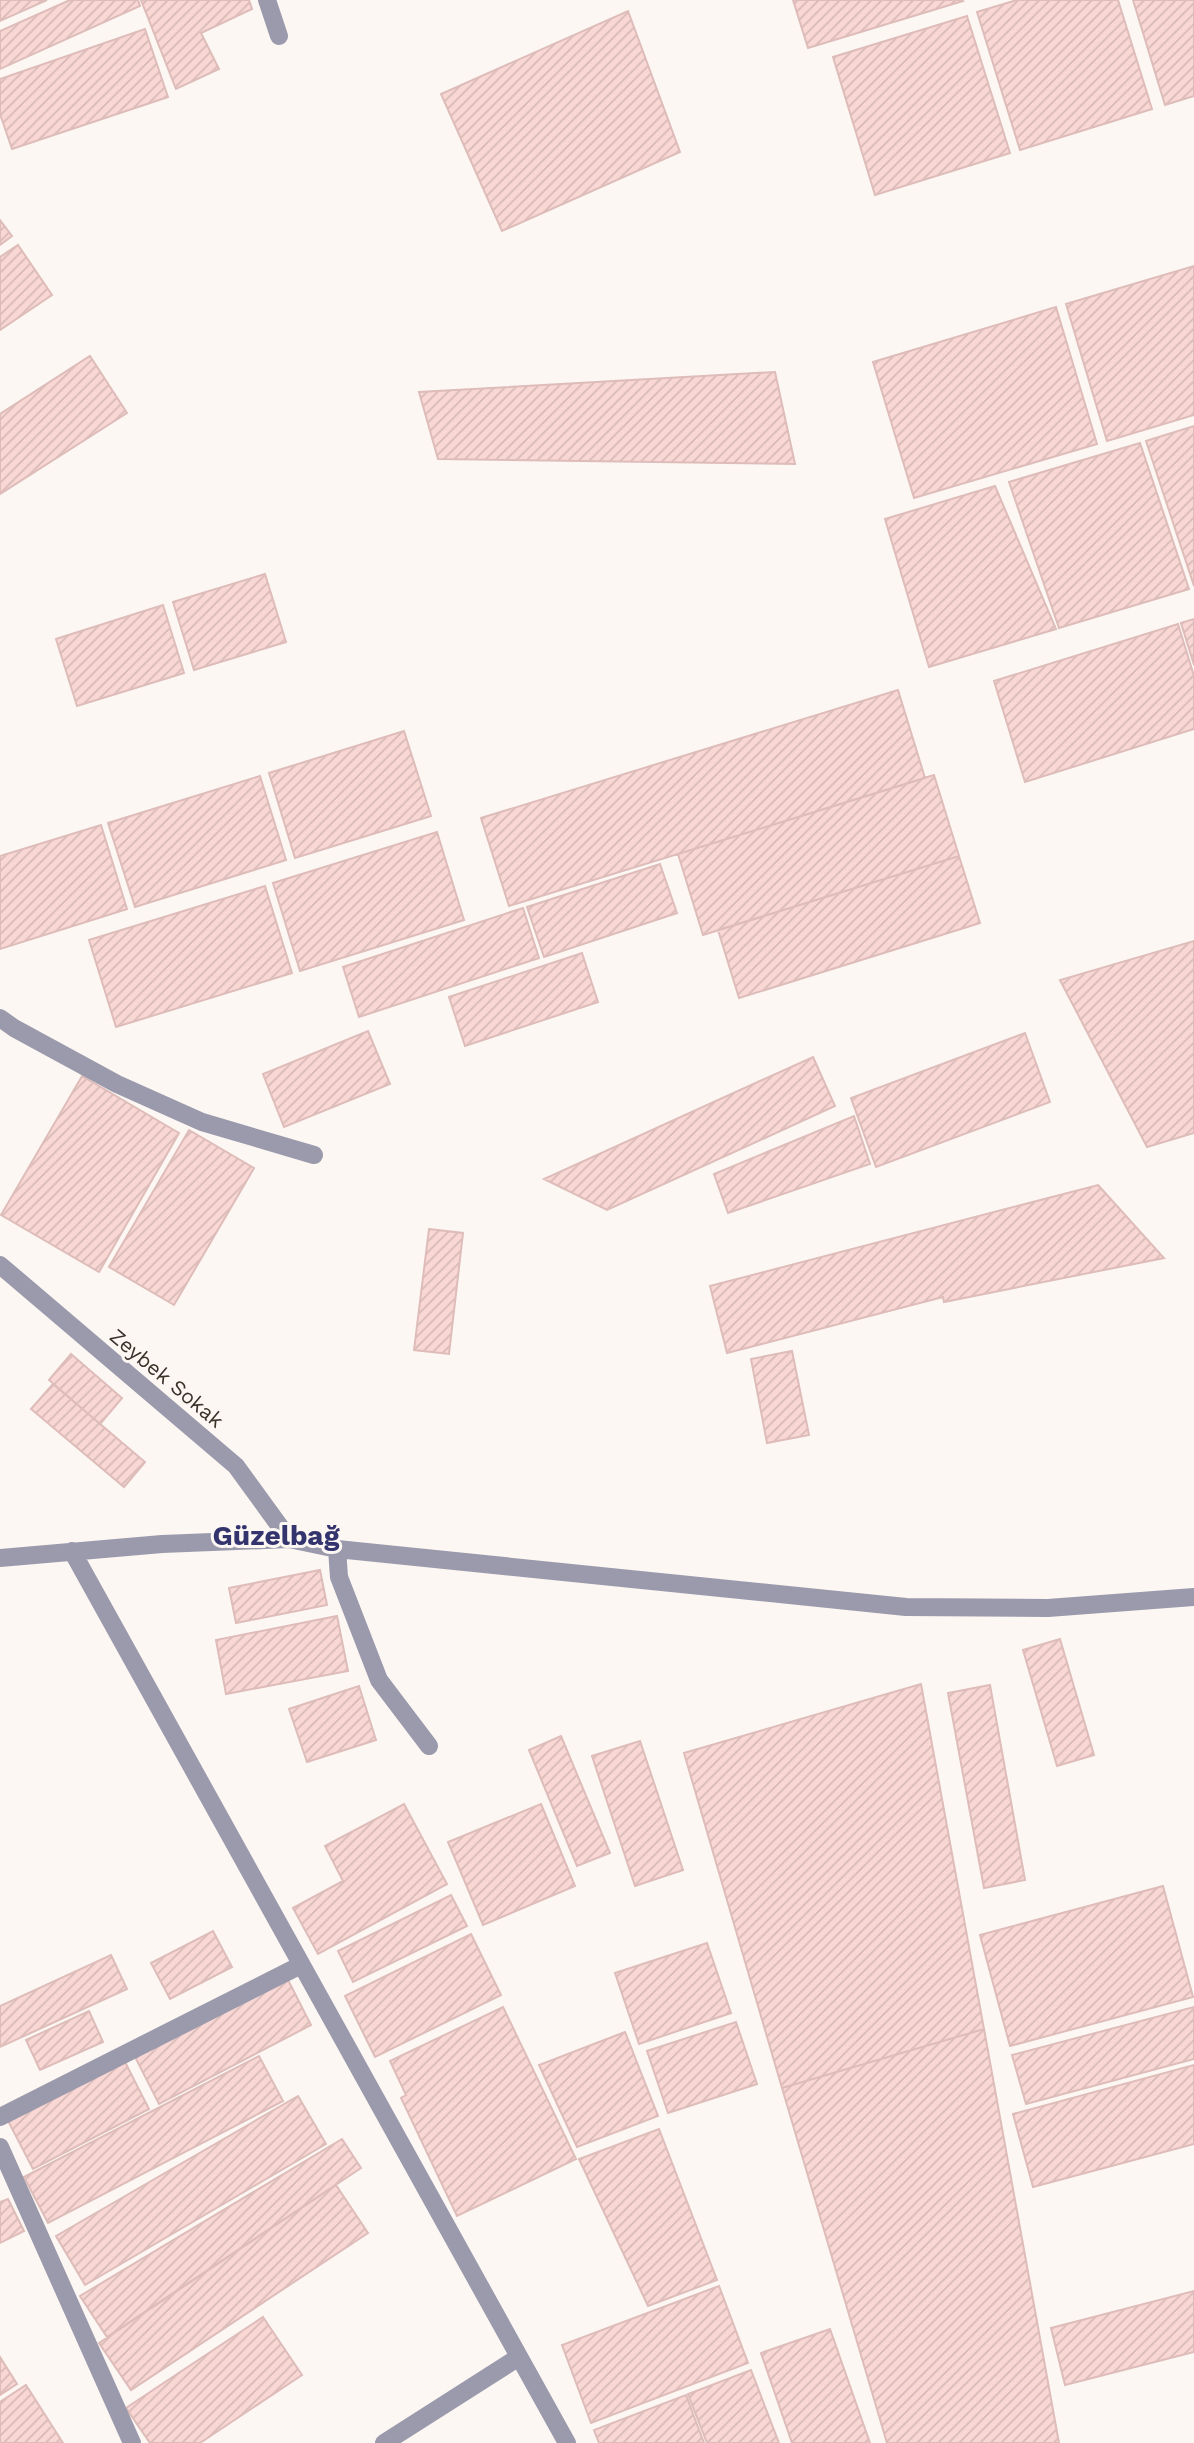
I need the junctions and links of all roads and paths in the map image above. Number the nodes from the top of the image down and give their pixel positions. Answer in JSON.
{"nodes":[{"id":1,"x":267,"y":0,"type":"edge"},
{"id":2,"x":279,"y":36,"type":"dead end"},
{"id":3,"x":0,"y":1018,"type":"edge"},
{"id":4,"x":314,"y":1155,"type":"dead end"},
{"id":5,"x":0,"y":1265,"type":"edge"},
{"id":6,"x":289,"y":1539,"type":"junction"},
{"id":7,"x":337,"y":1549,"type":"junction"},
{"id":8,"x":72,"y":1551,"type":"junction"},
{"id":9,"x":0,"y":1558,"type":"edge"},
{"id":10,"x":1194,"y":1597,"type":"edge"},
{"id":11,"x":429,"y":1746,"type":"dead end"},
{"id":12,"x":301,"y":1965,"type":"junction"},
{"id":13,"x":0,"y":2117,"type":"edge"},
{"id":14,"x":0,"y":2147,"type":"edge"},
{"id":15,"x":519,"y":2357,"type":"junction"},
{"id":16,"x":132,"y":2443,"type":"edge"},
{"id":17,"x":384,"y":2443,"type":"edge"},
{"id":18,"x":567,"y":2443,"type":"edge"}],
"edges":[{"from":1,"to":2,"type":"street"},
{"from":3,"to":4,"type":"street"},
{"from":5,"to":6,"type":"street","name":"Zeybek Sokak"},
{"from":6,"to":7,"type":"street"},
{"from":6,"to":8,"type":"street"},
{"from":7,"to":10,"type":"street"},
{"from":7,"to":11,"type":"street"},
{"from":8,"to":9,"type":"street"},
{"from":8,"to":12,"type":"street"},
{"from":12,"to":13,"type":"street"},
{"from":12,"to":15,"type":"street"},
{"from":14,"to":16,"type":"street"},
{"from":15,"to":17,"type":"street"},
{"from":15,"to":18,"type":"street"}]}
